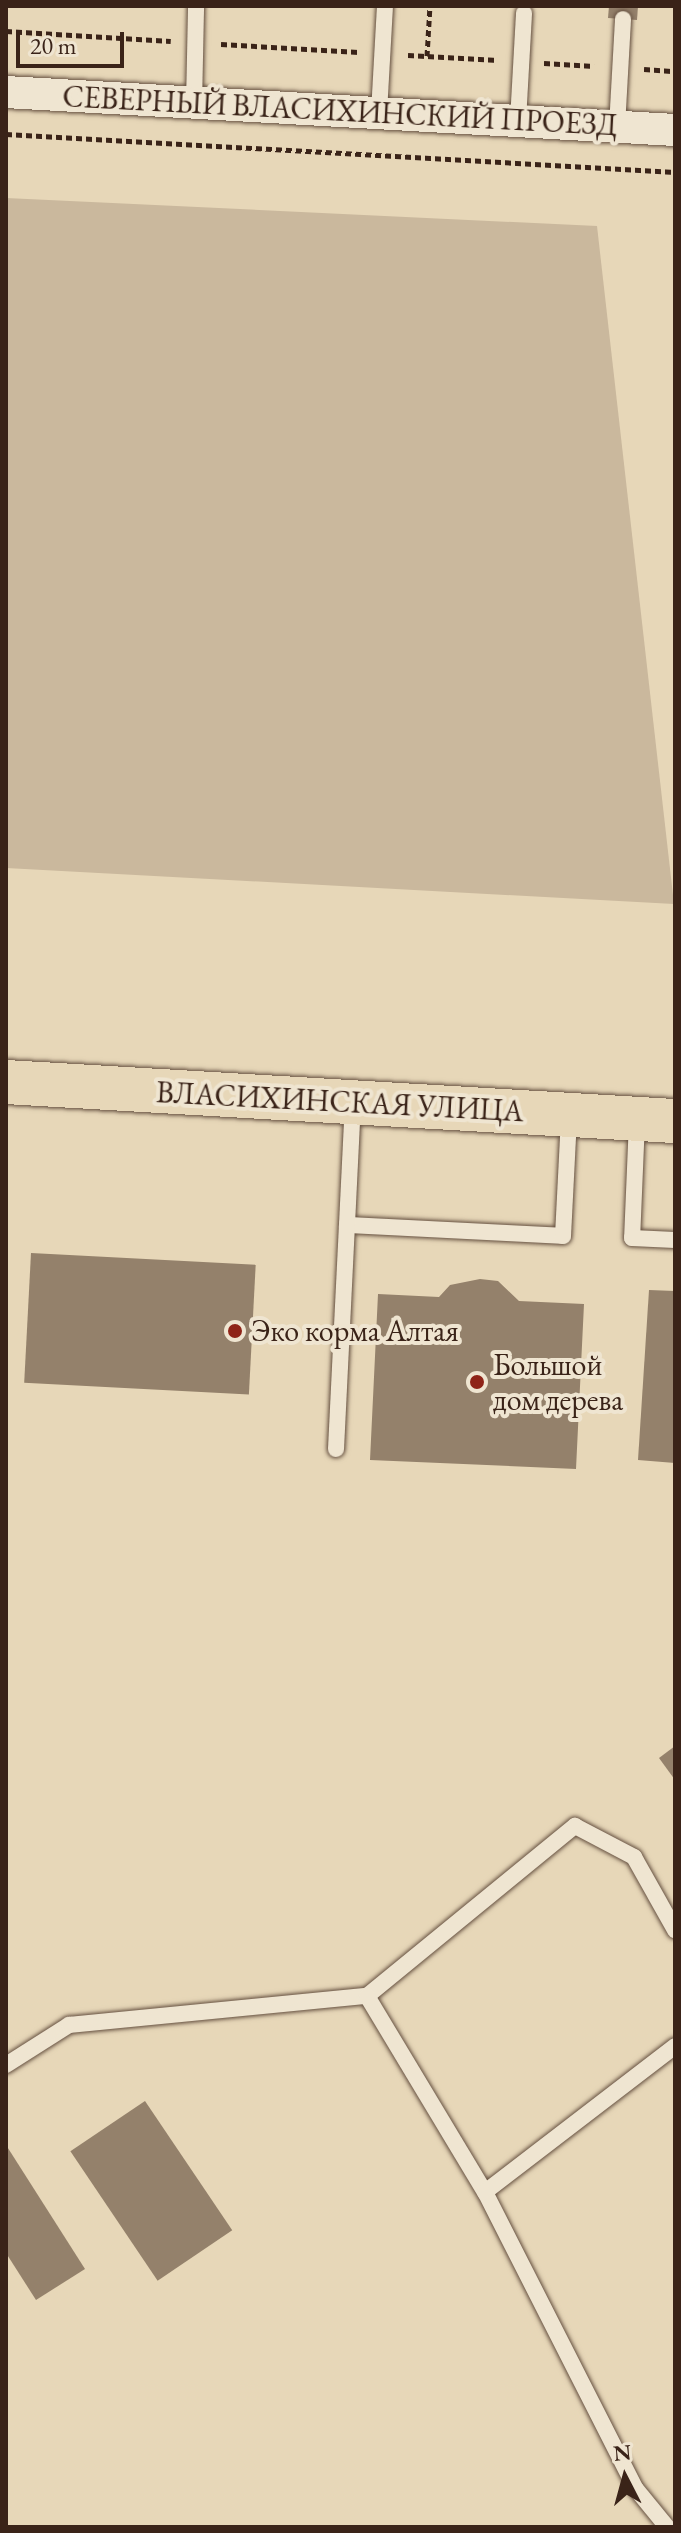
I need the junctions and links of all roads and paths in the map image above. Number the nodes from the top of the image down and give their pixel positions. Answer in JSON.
{"nodes":[{"id":1,"x":196,"y":6,"type":"edge"},
{"id":2,"x":385,"y":6,"type":"edge"},
{"id":3,"x":430,"y":6,"type":"edge"},
{"id":4,"x":524,"y":13,"type":"dead end"},
{"id":5,"x":623,"y":19,"type":"dead end"},
{"id":6,"x":6,"y":31,"type":"edge"},
{"id":7,"x":197,"y":42,"type":"junction"},
{"id":8,"x":383,"y":54,"type":"junction"},
{"id":9,"x":427,"y":56,"type":"junction"},
{"id":10,"x":522,"y":62,"type":"junction"},
{"id":11,"x":620,"y":68,"type":"junction"},
{"id":12,"x":675,"y":71,"type":"edge"},
{"id":13,"x":6,"y":92,"type":"edge"},
{"id":14,"x":194,"y":105,"type":"junction"},
{"id":15,"x":379,"y":113,"type":"junction"},
{"id":16,"x":518,"y":121,"type":"junction"},
{"id":17,"x":617,"y":127,"type":"junction"},
{"id":18,"x":675,"y":130,"type":"edge"},
{"id":19,"x":6,"y":134,"type":"edge"},
{"id":20,"x":675,"y":172,"type":"edge"},
{"id":21,"x":6,"y":1082,"type":"edge"},
{"id":22,"x":353,"y":1103,"type":"junction"},
{"id":23,"x":569,"y":1115,"type":"junction"},
{"id":24,"x":656,"y":1120,"type":"edge"},
{"id":25,"x":347,"y":1225,"type":"junction"},
{"id":26,"x":675,"y":1240,"type":"edge"},
{"id":27,"x":336,"y":1449,"type":"dead end"},
{"id":28,"x":675,"y":1930,"type":"edge"},
{"id":29,"x":367,"y":1996,"type":"junction"},
{"id":30,"x":675,"y":2046,"type":"edge"},
{"id":31,"x":6,"y":2065,"type":"edge"},
{"id":32,"x":485,"y":2192,"type":"junction"},
{"id":33,"x":663,"y":2526,"type":"edge"}],
"edges":[{"from":1,"to":7,"type":"lane"},
{"from":2,"to":8,"type":"lane"},
{"from":3,"to":9,"type":"path"},
{"from":4,"to":10,"type":"lane"},
{"from":5,"to":11,"type":"lane"},
{"from":6,"to":7,"type":"path"},
{"from":7,"to":8,"type":"path"},
{"from":7,"to":14,"type":"lane"},
{"from":8,"to":9,"type":"path"},
{"from":8,"to":15,"type":"lane"},
{"from":9,"to":10,"type":"path"},
{"from":10,"to":11,"type":"path"},
{"from":10,"to":16,"type":"lane"},
{"from":11,"to":12,"type":"path"},
{"from":11,"to":17,"type":"lane"},
{"from":13,"to":14,"type":"street","name":"СЕВЕРНЫЙ ВЛАСИХИНСКИЙ ПРОЕЗД"},
{"from":14,"to":15,"type":"street","name":"СЕВЕРНЫЙ ВЛАСИХИНСКИЙ ПРОЕЗД"},
{"from":15,"to":16,"type":"street","name":"СЕВЕРНЫЙ ВЛАСИХИНСКИЙ ПРОЕЗД"},
{"from":16,"to":17,"type":"street","name":"СЕВЕРНЫЙ ВЛАСИХИНСКИЙ ПРОЕЗД"},
{"from":17,"to":18,"type":"street","name":"СЕВЕРНЫЙ ВЛАСИХИНСКИЙ ПРОЕЗД"},
{"from":19,"to":20,"type":"path"},
{"from":21,"to":22,"type":"highway","name":"ВЛАСИХИНСКАЯ УЛИЦА"},
{"from":22,"to":23,"type":"highway","name":"ВЛАСИХИНСКАЯ УЛИЦА"},
{"from":22,"to":25,"type":"lane"},
{"from":23,"to":24,"type":"highway","name":"ВЛАСИХИНСКАЯ УЛИЦА"},
{"from":23,"to":25,"type":"lane"},
{"from":24,"to":26,"type":"lane"},
{"from":25,"to":27,"type":"lane"},
{"from":28,"to":29,"type":"lane"},
{"from":29,"to":31,"type":"lane"},
{"from":29,"to":32,"type":"lane"},
{"from":30,"to":32,"type":"lane"},
{"from":32,"to":33,"type":"lane"}]}
